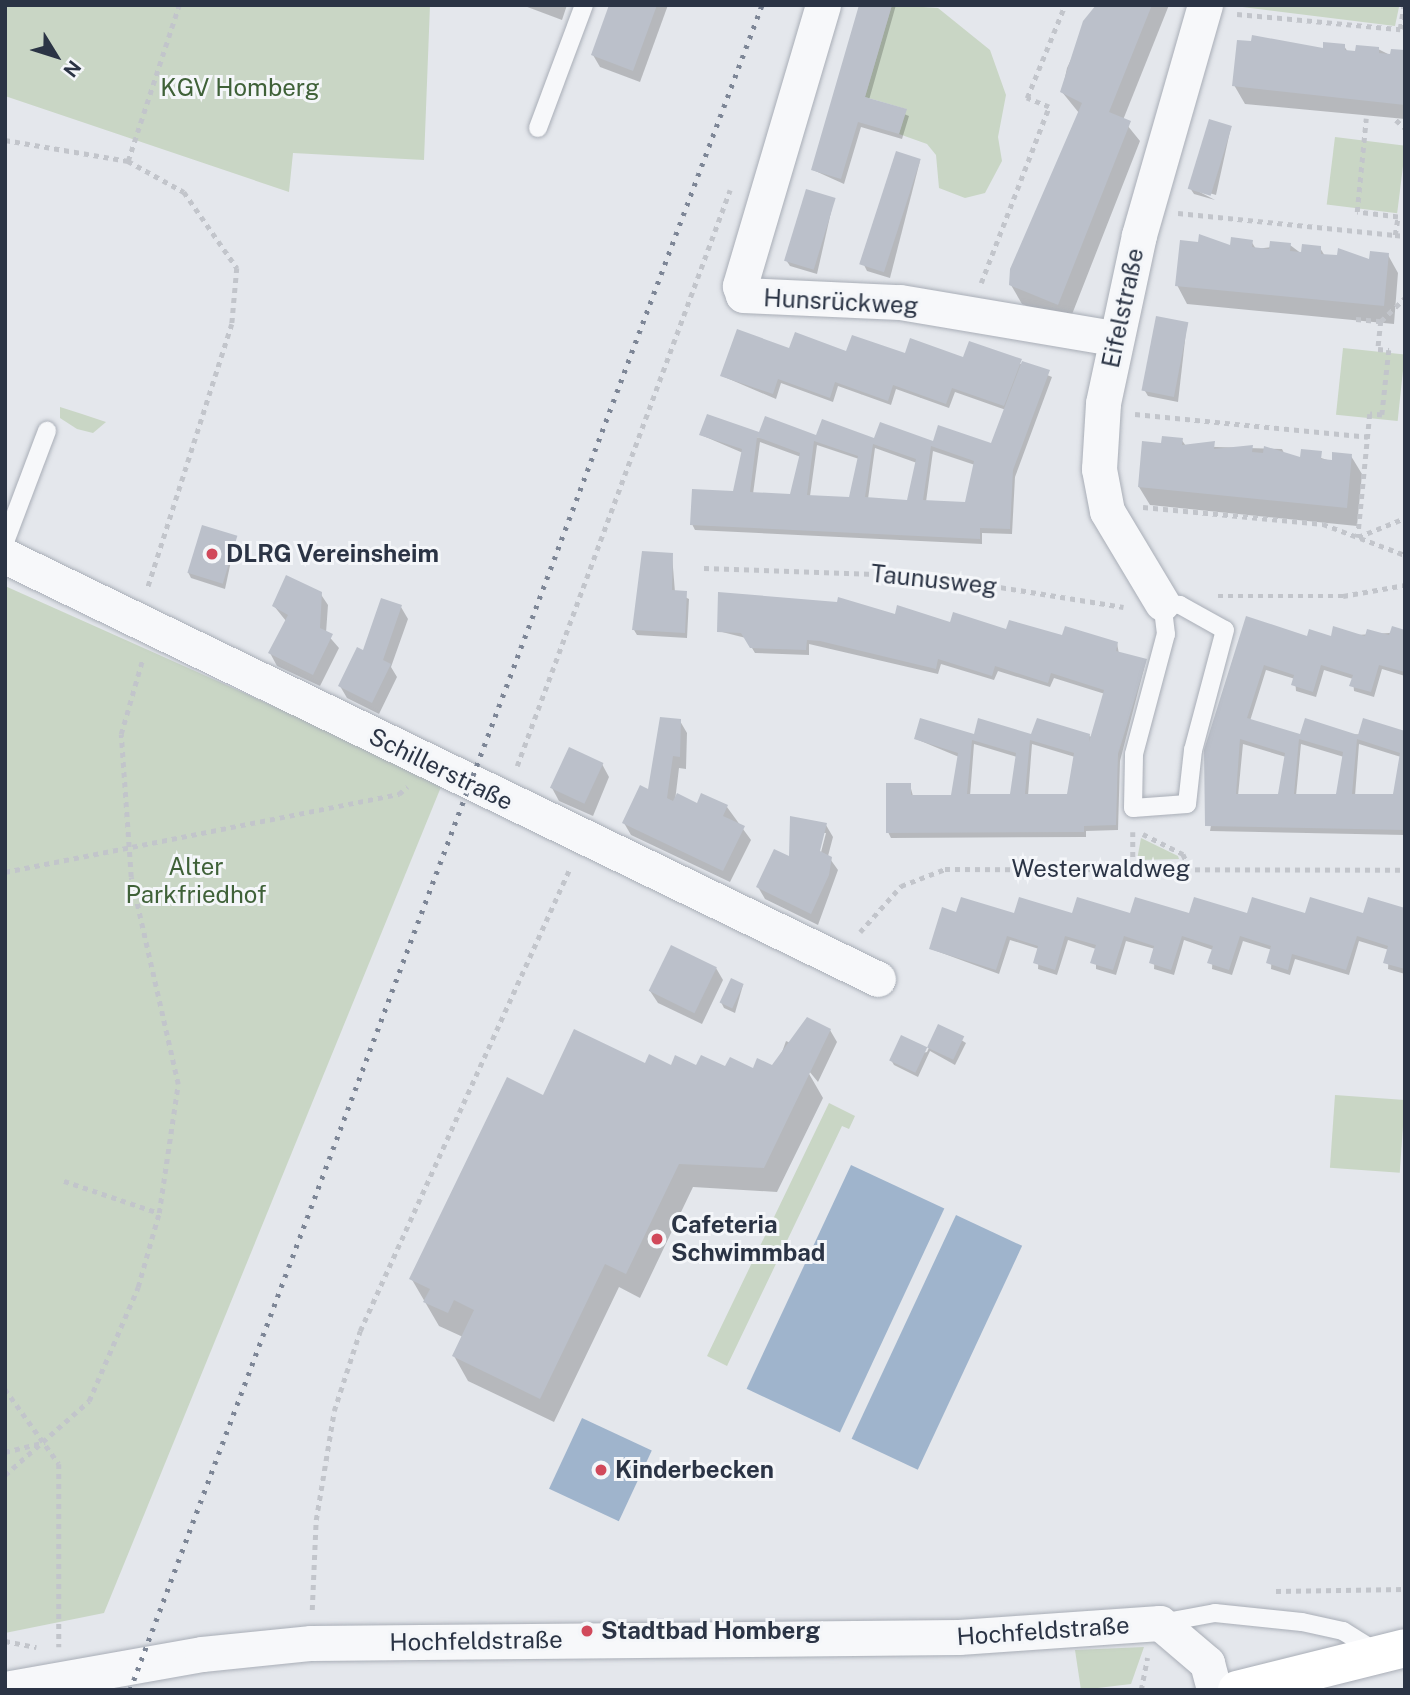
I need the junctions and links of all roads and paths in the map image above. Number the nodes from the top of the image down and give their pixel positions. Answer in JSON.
{"nodes":[{"id":1,"x":178,"y":5,"type":"edge"},
{"id":2,"x":584,"y":5,"type":"edge"},
{"id":3,"x":824,"y":5,"type":"edge"},
{"id":4,"x":1065,"y":5,"type":"edge"},
{"id":5,"x":1404,"y":5,"type":"edge"},
{"id":6,"x":1204,"y":8,"type":"edge"},
{"id":7,"x":1366,"y":118,"type":"dead end"},
{"id":8,"x":1396,"y":120,"type":"dead end"},
{"id":9,"x":538,"y":128,"type":"dead end"},
{"id":10,"x":1405,"y":128,"type":"edge"},
{"id":11,"x":5,"y":139,"type":"edge"},
{"id":12,"x":128,"y":161,"type":"junction"},
{"id":13,"x":733,"y":182,"type":"dead end"},
{"id":14,"x":1146,"y":209,"type":"junction"},
{"id":15,"x":1395,"y":235,"type":"junction"},
{"id":16,"x":1405,"y":236,"type":"edge"},
{"id":17,"x":1405,"y":298,"type":"edge"},
{"id":18,"x":970,"y":314,"type":"junction"},
{"id":19,"x":1356,"y":319,"type":"dead end"},
{"id":20,"x":1381,"y":321,"type":"junction"},
{"id":21,"x":1113,"y":338,"type":"junction"},
{"id":22,"x":1103,"y":410,"type":"junction"},
{"id":23,"x":47,"y":431,"type":"dead end"},
{"id":24,"x":1368,"y":437,"type":"junction"},
{"id":25,"x":1105,"y":503,"type":"junction"},
{"id":26,"x":1405,"y":518,"type":"edge"},
{"id":27,"x":1358,"y":537,"type":"junction"},
{"id":28,"x":5,"y":542,"type":"edge"},
{"id":29,"x":1405,"y":555,"type":"edge"},
{"id":30,"x":5,"y":556,"type":"edge"},
{"id":31,"x":704,"y":568,"type":"dead end"},
{"id":32,"x":1405,"y":585,"type":"edge"},
{"id":33,"x":1171,"y":604,"type":"junction"},
{"id":34,"x":141,"y":624,"type":"junction"},
{"id":35,"x":436,"y":764,"type":"junction"},
{"id":36,"x":504,"y":799,"type":"junction"},
{"id":37,"x":583,"y":839,"type":"junction"},
{"id":38,"x":129,"y":845,"type":"junction"},
{"id":39,"x":1189,"y":869,"type":"junction"},
{"id":40,"x":1133,"y":870,"type":"junction"},
{"id":41,"x":1405,"y":870,"type":"edge"},
{"id":42,"x":5,"y":872,"type":"edge"},
{"id":43,"x":841,"y":964,"type":"junction"},
{"id":44,"x":878,"y":979,"type":"dead end"},
{"id":45,"x":64,"y":1181,"type":"dead end"},
{"id":46,"x":159,"y":1213,"type":"junction"},
{"id":47,"x":5,"y":1389,"type":"edge"},
{"id":48,"x":47,"y":1441,"type":"junction"},
{"id":49,"x":5,"y":1452,"type":"edge"},
{"id":50,"x":5,"y":1475,"type":"edge"},
{"id":51,"x":1155,"y":1636,"type":"junction"},
{"id":52,"x":5,"y":1641,"type":"edge"},
{"id":53,"x":23,"y":1641,"type":"dead end"},
{"id":54,"x":311,"y":1643,"type":"junction"},
{"id":55,"x":1390,"y":1650,"type":"edge"},
{"id":56,"x":59,"y":1659,"type":"dead end"},
{"id":57,"x":5,"y":1689,"type":"edge"},
{"id":58,"x":1141,"y":1690,"type":"edge"},
{"id":59,"x":1214,"y":1690,"type":"edge"},
{"id":60,"x":1237,"y":1690,"type":"edge"}],
"edges":[{"from":1,"to":12,"type":"path"},
{"from":2,"to":9,"type":"lane"},
{"from":3,"to":18,"type":"street","name":"Hunsrückweg"},
{"from":4,"to":18,"type":"path"},
{"from":5,"to":6,"type":"path"},
{"from":6,"to":14,"type":"street","name":"Eifelstraße"},
{"from":7,"to":15,"type":"path"},
{"from":8,"to":10,"type":"path"},
{"from":11,"to":12,"type":"path"},
{"from":12,"to":34,"type":"path"},
{"from":13,"to":36,"type":"path"},
{"from":14,"to":15,"type":"path"},
{"from":14,"to":21,"type":"street","name":"Eifelstraße"},
{"from":15,"to":16,"type":"path"},
{"from":17,"to":20,"type":"path"},
{"from":18,"to":21,"type":"street","name":"Hunsrückweg"},
{"from":19,"to":20,"type":"path"},
{"from":20,"to":24,"type":"path"},
{"from":21,"to":22,"type":"street","name":"Eifelstraße"},
{"from":22,"to":24,"type":"path"},
{"from":22,"to":25,"type":"street","name":"Eifelstraße"},
{"from":23,"to":28,"type":"lane"},
{"from":24,"to":27,"type":"path"},
{"from":25,"to":27,"type":"path"},
{"from":25,"to":33,"type":"street","name":"Eifelstraße"},
{"from":26,"to":27,"type":"path"},
{"from":27,"to":29,"type":"path"},
{"from":30,"to":34,"type":"street","name":"Schillerstraße"},
{"from":31,"to":33,"type":"path","name":"Taunusweg"},
{"from":32,"to":33,"type":"path","name":"Taunusweg"},
{"from":33,"to":33,"type":"lane","name":"Eifelstraße"},
{"from":34,"to":35,"type":"street","name":"Schillerstraße"},
{"from":34,"to":38,"type":"path"},
{"from":35,"to":36,"type":"street","name":"Schillerstraße"},
{"from":35,"to":38,"type":"path"},
{"from":36,"to":37,"type":"street","name":"Schillerstraße"},
{"from":37,"to":43,"type":"street","name":"Schillerstraße"},
{"from":37,"to":54,"type":"path"},
{"from":38,"to":42,"type":"path"},
{"from":38,"to":46,"type":"path"},
{"from":39,"to":40,"type":"path","name":"Westerwaldweg"},
{"from":39,"to":40,"type":"path"},
{"from":39,"to":41,"type":"path","name":"Westerwaldweg"},
{"from":40,"to":43,"type":"path","name":"Westerwaldweg"},
{"from":43,"to":44,"type":"street","name":"Schillerstraße"},
{"from":45,"to":46,"type":"path"},
{"from":46,"to":48,"type":"path"},
{"from":47,"to":48,"type":"path"},
{"from":48,"to":49,"type":"path"},
{"from":48,"to":50,"type":"path"},
{"from":48,"to":56,"type":"path"},
{"from":51,"to":54,"type":"street","name":"Hochfeldstraße"},
{"from":51,"to":55,"type":"lane","name":"Hochfeldstraße"},
{"from":51,"to":58,"type":"path"},
{"from":51,"to":59,"type":"street","name":"Hochfeldstraße"},
{"from":52,"to":53,"type":"path"},
{"from":54,"to":57,"type":"street","name":"Hochfeldstraße"},
{"from":55,"to":60,"type":"main road"}]}
